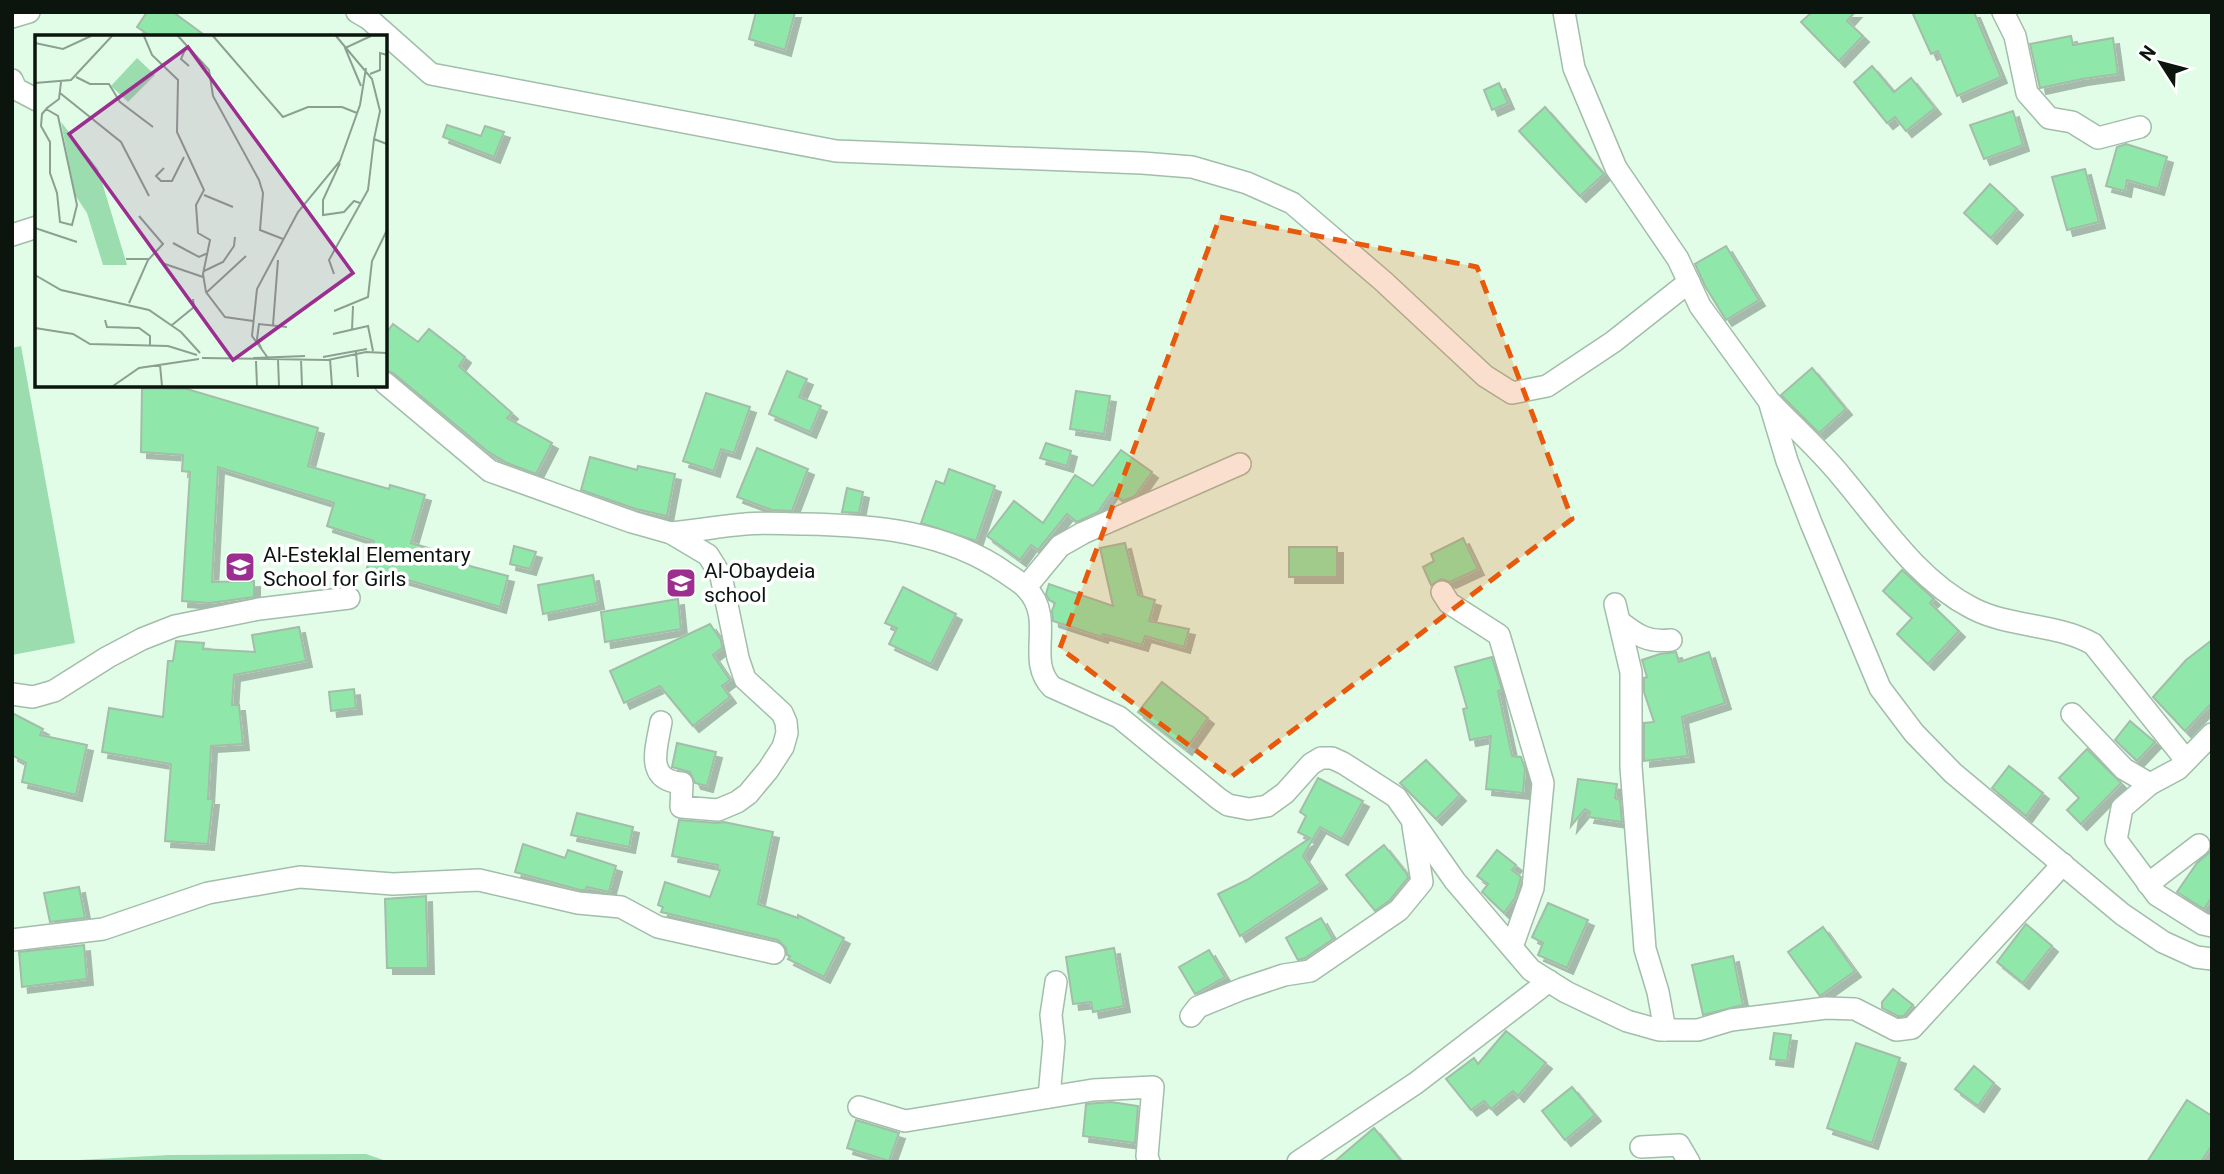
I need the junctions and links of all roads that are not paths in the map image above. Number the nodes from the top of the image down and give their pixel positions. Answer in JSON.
{"nodes":[{"id":1,"x":29,"y":12,"type":"edge"},
{"id":2,"x":357,"y":12,"type":"edge"},
{"id":3,"x":1564,"y":12,"type":"edge"},
{"id":4,"x":2003,"y":12,"type":"edge"},
{"id":5,"x":12,"y":17,"type":"edge"},
{"id":6,"x":12,"y":80,"type":"edge"},
{"id":7,"x":35,"y":99,"type":"edge"},
{"id":8,"x":2140,"y":127,"type":"dead end"},
{"id":9,"x":35,"y":227,"type":"edge"},
{"id":10,"x":12,"y":234,"type":"edge"},
{"id":11,"x":1689,"y":282,"type":"junction"},
{"id":12,"x":387,"y":385,"type":"edge"},
{"id":13,"x":1769,"y":401,"type":"junction"},
{"id":14,"x":1240,"y":464,"type":"dead end"},
{"id":15,"x":671,"y":533,"type":"junction"},
{"id":16,"x":1026,"y":587,"type":"junction"},
{"id":17,"x":1443,"y":592,"type":"dead end"},
{"id":18,"x":349,"y":598,"type":"dead end"},
{"id":19,"x":1671,"y":640,"type":"dead end"},
{"id":20,"x":12,"y":694,"type":"edge"},
{"id":21,"x":2072,"y":714,"type":"dead end"},
{"id":22,"x":662,"y":723,"type":"dead end"},
{"id":23,"x":2212,"y":734,"type":"edge"},
{"id":24,"x":2186,"y":760,"type":"junction"},
{"id":25,"x":2150,"y":784,"type":"junction"},
{"id":26,"x":1412,"y":820,"type":"junction"},
{"id":27,"x":2199,"y":845,"type":"dead end"},
{"id":28,"x":2063,"y":864,"type":"junction"},
{"id":29,"x":2148,"y":884,"type":"junction"},
{"id":30,"x":2212,"y":926,"type":"edge"},
{"id":31,"x":12,"y":940,"type":"edge"},
{"id":32,"x":1512,"y":947,"type":"junction"},
{"id":33,"x":774,"y":953,"type":"dead end"},
{"id":34,"x":2212,"y":959,"type":"edge"},
{"id":35,"x":1549,"y":981,"type":"junction"},
{"id":36,"x":1056,"y":982,"type":"dead end"},
{"id":37,"x":1191,"y":1016,"type":"dead end"},
{"id":38,"x":1665,"y":1030,"type":"junction"},
{"id":39,"x":1049,"y":1097,"type":"junction"},
{"id":40,"x":859,"y":1107,"type":"dead end"},
{"id":41,"x":1641,"y":1147,"type":"dead end"},
{"id":42,"x":1149,"y":1162,"type":"edge"},
{"id":43,"x":1298,"y":1162,"type":"edge"},
{"id":44,"x":1689,"y":1162,"type":"edge"}],
"edges":[{"from":1,"to":5,"type":"street"},
{"from":2,"to":11,"type":"street"},
{"from":3,"to":11,"type":"street"},
{"from":4,"to":8,"type":"street"},
{"from":6,"to":7,"type":"street"},
{"from":9,"to":10,"type":"street"},
{"from":11,"to":13,"type":"street"},
{"from":12,"to":15,"type":"street"},
{"from":13,"to":24,"type":"street"},
{"from":13,"to":28,"type":"street"},
{"from":14,"to":16,"type":"street"},
{"from":15,"to":16,"type":"street"},
{"from":15,"to":22,"type":"street"},
{"from":16,"to":26,"type":"street"},
{"from":17,"to":32,"type":"street"},
{"from":18,"to":20,"type":"street"},
{"from":19,"to":38,"type":"street"},
{"from":21,"to":25,"type":"street"},
{"from":23,"to":24,"type":"street"},
{"from":24,"to":25,"type":"street"},
{"from":25,"to":29,"type":"street"},
{"from":26,"to":32,"type":"street"},
{"from":26,"to":37,"type":"street"},
{"from":27,"to":29,"type":"street"},
{"from":28,"to":34,"type":"street"},
{"from":28,"to":38,"type":"street"},
{"from":29,"to":30,"type":"street"},
{"from":31,"to":33,"type":"street"},
{"from":32,"to":35,"type":"street"},
{"from":35,"to":38,"type":"street"},
{"from":35,"to":43,"type":"street"},
{"from":36,"to":39,"type":"street"},
{"from":39,"to":40,"type":"street"},
{"from":39,"to":42,"type":"street"},
{"from":41,"to":44,"type":"street"}]}
